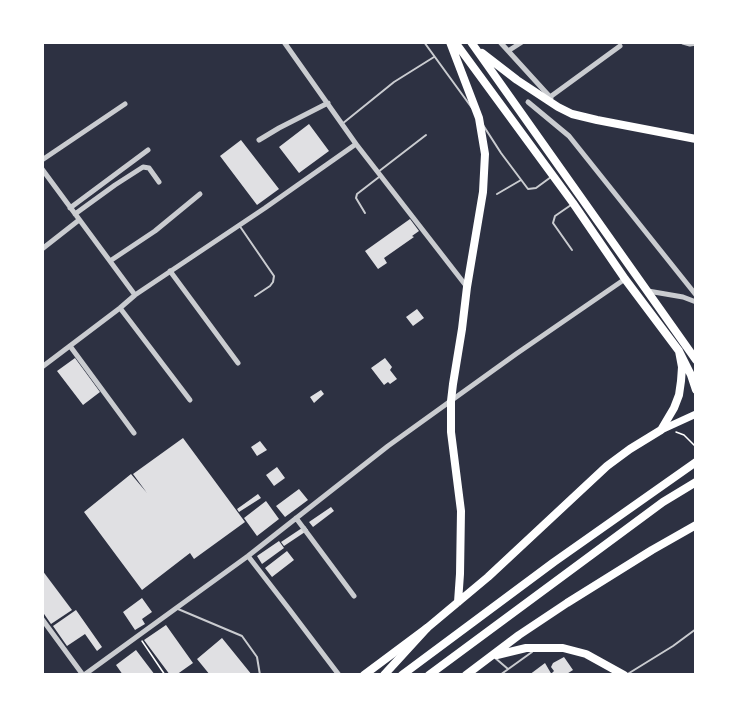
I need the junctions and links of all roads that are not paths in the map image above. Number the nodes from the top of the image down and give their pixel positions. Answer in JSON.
{"nodes":[{"id":1,"x":284,"y":42,"type":"edge"},
{"id":2,"x":424,"y":42,"type":"edge"},
{"id":3,"x":452,"y":42,"type":"edge"},
{"id":4,"x":500,"y":42,"type":"edge"},
{"id":5,"x":522,"y":42,"type":"edge"},
{"id":6,"x":683,"y":42,"type":"edge"},
{"id":7,"x":696,"y":43,"type":"edge"},
{"id":8,"x":473,"y":44,"type":"edge"},
{"id":9,"x":620,"y":46,"type":"dead end"},
{"id":10,"x":508,"y":51,"type":"junction"},
{"id":11,"x":434,"y":57,"type":"junction"},
{"id":12,"x":550,"y":97,"type":"junction"},
{"id":13,"x":528,"y":102,"type":"dead end"},
{"id":14,"x":328,"y":103,"type":"junction"},
{"id":15,"x":125,"y":104,"type":"dead end"},
{"id":16,"x":558,"y":107,"type":"junction"},
{"id":17,"x":479,"y":118,"type":"junction"},
{"id":18,"x":342,"y":124,"type":"junction"},
{"id":19,"x":426,"y":135,"type":"dead end"},
{"id":20,"x":696,"y":139,"type":"edge"},
{"id":21,"x":259,"y":140,"type":"dead end"},
{"id":22,"x":356,"y":144,"type":"junction"},
{"id":23,"x":148,"y":150,"type":"dead end"},
{"id":24,"x":42,"y":160,"type":"edge"},
{"id":25,"x":42,"y":169,"type":"edge"},
{"id":26,"x":380,"y":174,"type":"junction"},
{"id":27,"x":553,"y":176,"type":"junction"},
{"id":28,"x":521,"y":180,"type":"junction"},
{"id":29,"x":159,"y":182,"type":"dead end"},
{"id":30,"x":201,"y":194,"type":"dead end"},
{"id":31,"x":497,"y":194,"type":"dead end"},
{"id":32,"x":573,"y":203,"type":"junction"},
{"id":33,"x":70,"y":208,"type":"junction"},
{"id":34,"x":365,"y":213,"type":"dead end"},
{"id":35,"x":77,"y":217,"type":"junction"},
{"id":36,"x":239,"y":225,"type":"junction"},
{"id":37,"x":42,"y":249,"type":"edge"},
{"id":38,"x":572,"y":250,"type":"dead end"},
{"id":39,"x":110,"y":261,"type":"junction"},
{"id":40,"x":170,"y":271,"type":"junction"},
{"id":41,"x":625,"y":279,"type":"junction"},
{"id":42,"x":467,"y":287,"type":"junction"},
{"id":43,"x":647,"y":291,"type":"junction"},
{"id":44,"x":135,"y":295,"type":"junction"},
{"id":45,"x":255,"y":296,"type":"dead end"},
{"id":46,"x":696,"y":296,"type":"edge"},
{"id":47,"x":696,"y":302,"type":"edge"},
{"id":48,"x":120,"y":308,"type":"junction"},
{"id":49,"x":679,"y":337,"type":"junction"},
{"id":50,"x":70,"y":346,"type":"junction"},
{"id":51,"x":696,"y":349,"type":"edge"},
{"id":52,"x":679,"y":351,"type":"junction"},
{"id":53,"x":696,"y":360,"type":"edge"},
{"id":54,"x":238,"y":363,"type":"dead end"},
{"id":55,"x":42,"y":367,"type":"edge"},
{"id":56,"x":696,"y":390,"type":"edge"},
{"id":57,"x":190,"y":400,"type":"dead end"},
{"id":58,"x":451,"y":401,"type":"junction"},
{"id":59,"x":696,"y":414,"type":"edge"},
{"id":60,"x":661,"y":430,"type":"junction"},
{"id":61,"x":134,"y":433,"type":"dead end"},
{"id":62,"x":696,"y":462,"type":"edge"},
{"id":63,"x":696,"y":482,"type":"edge"},
{"id":64,"x":296,"y":518,"type":"junction"},
{"id":65,"x":696,"y":525,"type":"edge"},
{"id":66,"x":248,"y":556,"type":"junction"},
{"id":67,"x":354,"y":596,"type":"dead end"},
{"id":68,"x":458,"y":602,"type":"junction"},
{"id":69,"x":175,"y":608,"type":"junction"},
{"id":70,"x":42,"y":619,"type":"edge"},
{"id":71,"x":427,"y":628,"type":"junction"},
{"id":72,"x":696,"y":629,"type":"edge"},
{"id":73,"x":538,"y":647,"type":"junction"},
{"id":74,"x":492,"y":656,"type":"junction"},
{"id":75,"x":508,"y":669,"type":"junction"},
{"id":76,"x":83,"y":675,"type":"edge"},
{"id":77,"x":260,"y":675,"type":"edge"},
{"id":78,"x":339,"y":675,"type":"edge"},
{"id":79,"x":364,"y":675,"type":"edge"},
{"id":80,"x":384,"y":675,"type":"edge"},
{"id":81,"x":402,"y":675,"type":"edge"},
{"id":82,"x":429,"y":675,"type":"edge"},
{"id":83,"x":466,"y":675,"type":"edge"},
{"id":84,"x":500,"y":675,"type":"edge"},
{"id":85,"x":625,"y":675,"type":"edge"}],
"edges":[{"from":1,"to":14,"type":"street"},
{"from":2,"to":11,"type":"lane"},
{"from":3,"to":17,"type":"main road"},
{"from":3,"to":27,"type":"main road"},
{"from":4,"to":10,"type":"street"},
{"from":5,"to":10,"type":"street"},
{"from":6,"to":7,"type":"street"},
{"from":8,"to":16,"type":"main road"},
{"from":8,"to":43,"type":"main road"},
{"from":9,"to":12,"type":"street"},
{"from":10,"to":12,"type":"street"},
{"from":11,"to":17,"type":"lane"},
{"from":11,"to":18,"type":"lane"},
{"from":12,"to":16,"type":"street"},
{"from":13,"to":46,"type":"street"},
{"from":14,"to":18,"type":"street"},
{"from":14,"to":21,"type":"street"},
{"from":15,"to":24,"type":"street"},
{"from":16,"to":20,"type":"main road"},
{"from":17,"to":28,"type":"lane"},
{"from":17,"to":42,"type":"main road"},
{"from":18,"to":22,"type":"street"},
{"from":19,"to":26,"type":"lane"},
{"from":22,"to":26,"type":"street"},
{"from":22,"to":36,"type":"street"},
{"from":23,"to":33,"type":"street"},
{"from":25,"to":33,"type":"street"},
{"from":26,"to":34,"type":"lane"},
{"from":26,"to":42,"type":"street"},
{"from":27,"to":28,"type":"lane"},
{"from":27,"to":32,"type":"main road"},
{"from":28,"to":31,"type":"lane"},
{"from":29,"to":35,"type":"street"},
{"from":30,"to":39,"type":"street"},
{"from":32,"to":38,"type":"lane"},
{"from":32,"to":41,"type":"main road"},
{"from":33,"to":35,"type":"street"},
{"from":35,"to":37,"type":"street"},
{"from":35,"to":39,"type":"street"},
{"from":36,"to":40,"type":"street"},
{"from":36,"to":45,"type":"lane"},
{"from":39,"to":44,"type":"street"},
{"from":40,"to":44,"type":"street"},
{"from":40,"to":54,"type":"street"},
{"from":41,"to":52,"type":"main road"},
{"from":41,"to":58,"type":"street"},
{"from":42,"to":58,"type":"main road"},
{"from":43,"to":47,"type":"street"},
{"from":43,"to":49,"type":"main road"},
{"from":44,"to":48,"type":"street"},
{"from":48,"to":50,"type":"street"},
{"from":48,"to":57,"type":"street"},
{"from":49,"to":51,"type":"main road"},
{"from":49,"to":53,"type":"main road"},
{"from":50,"to":55,"type":"street"},
{"from":50,"to":61,"type":"street"},
{"from":52,"to":56,"type":"main road"},
{"from":52,"to":60,"type":"main road"},
{"from":58,"to":64,"type":"street"},
{"from":58,"to":68,"type":"main road"},
{"from":59,"to":60,"type":"main road"},
{"from":60,"to":68,"type":"main road"},
{"from":62,"to":81,"type":"main road"},
{"from":63,"to":82,"type":"main road"},
{"from":64,"to":66,"type":"street"},
{"from":64,"to":67,"type":"street"},
{"from":65,"to":74,"type":"main road"},
{"from":66,"to":69,"type":"street"},
{"from":66,"to":78,"type":"street"},
{"from":68,"to":71,"type":"main road"},
{"from":69,"to":76,"type":"street"},
{"from":69,"to":77,"type":"lane"},
{"from":70,"to":76,"type":"street"},
{"from":71,"to":79,"type":"main road"},
{"from":71,"to":80,"type":"main road"},
{"from":72,"to":85,"type":"lane"},
{"from":73,"to":74,"type":"main road"},
{"from":73,"to":75,"type":"lane"},
{"from":73,"to":85,"type":"main road"},
{"from":74,"to":75,"type":"lane"},
{"from":74,"to":83,"type":"main road"},
{"from":75,"to":84,"type":"lane"}]}
